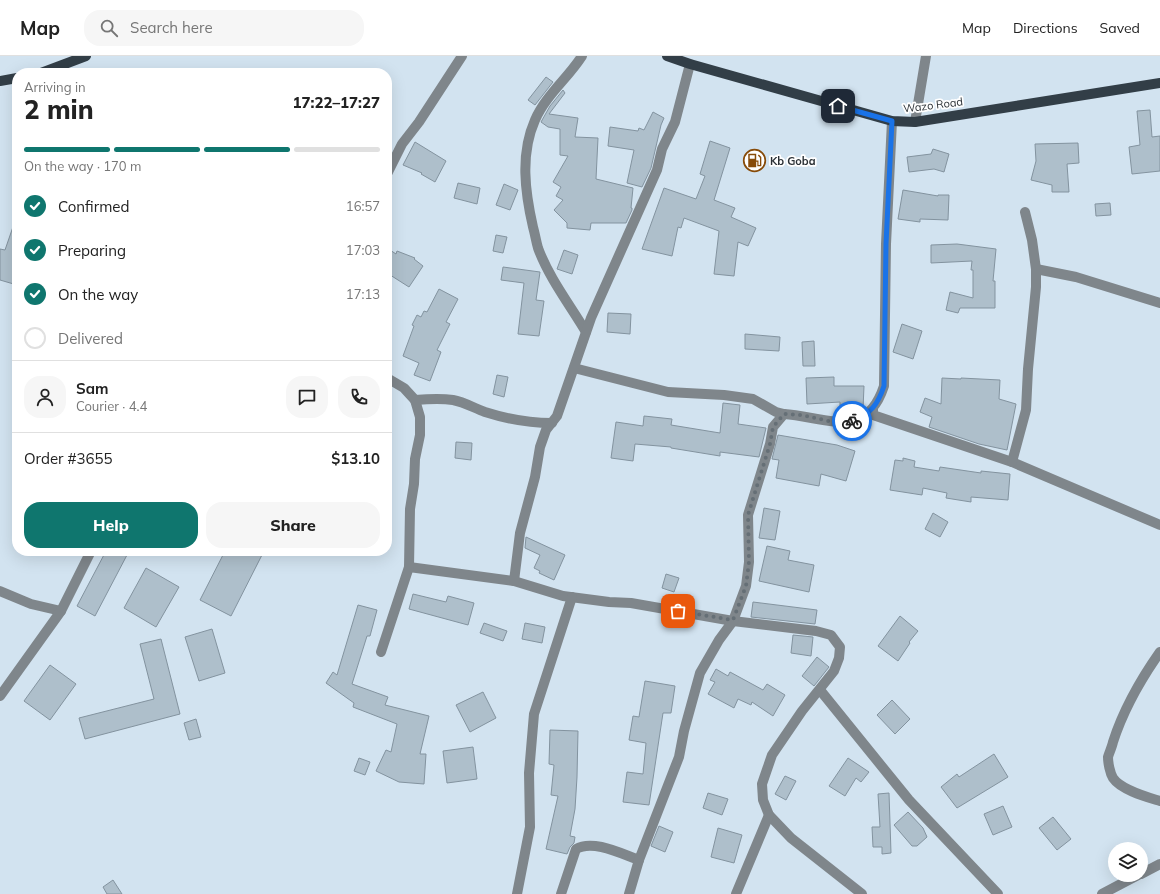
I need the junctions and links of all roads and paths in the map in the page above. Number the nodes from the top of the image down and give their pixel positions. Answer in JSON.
{"nodes":[{"id":1,"x":86,"y":56,"type":"edge"},
{"id":2,"x":462,"y":56,"type":"edge"},
{"id":3,"x":582,"y":56,"type":"edge"},
{"id":4,"x":667,"y":56,"type":"edge"},
{"id":5,"x":926,"y":56,"type":"edge"},
{"id":6,"x":690,"y":64,"type":"junction"},
{"id":7,"x":54,"y":68,"type":"edge"},
{"id":8,"x":12,"y":79,"type":"edge"},
{"id":9,"x":0,"y":81,"type":"edge"},
{"id":10,"x":1160,"y":83,"type":"edge"},
{"id":11,"x":892,"y":121,"type":"junction"},
{"id":12,"x":915,"y":122,"type":"junction"},
{"id":13,"x":392,"y":164,"type":"edge"},
{"id":14,"x":1025,"y":212,"type":"dead end"},
{"id":15,"x":1036,"y":269,"type":"junction"},
{"id":16,"x":1160,"y":303,"type":"edge"},
{"id":17,"x":586,"y":332,"type":"junction"},
{"id":18,"x":574,"y":368,"type":"junction"},
{"id":19,"x":392,"y":381,"type":"edge"},
{"id":20,"x":415,"y":400,"type":"junction"},
{"id":21,"x":873,"y":409,"type":"junction"},
{"id":22,"x":784,"y":414,"type":"junction"},
{"id":23,"x":552,"y":423,"type":"junction"},
{"id":24,"x":1012,"y":462,"type":"junction"},
{"id":25,"x":1160,"y":525,"type":"edge"},
{"id":26,"x":88,"y":556,"type":"edge"},
{"id":27,"x":409,"y":567,"type":"junction"},
{"id":28,"x":514,"y":581,"type":"junction"},
{"id":29,"x":0,"y":591,"type":"edge"},
{"id":30,"x":572,"y":597,"type":"junction"},
{"id":31,"x":61,"y":611,"type":"junction"},
{"id":32,"x":733,"y":620,"type":"junction"},
{"id":33,"x":380,"y":652,"type":"dead end"},
{"id":34,"x":1160,"y":652,"type":"edge"},
{"id":35,"x":820,"y":690,"type":"junction"},
{"id":36,"x":0,"y":696,"type":"edge"},
{"id":37,"x":1160,"y":801,"type":"edge"},
{"id":38,"x":769,"y":814,"type":"junction"},
{"id":39,"x":639,"y":860,"type":"junction"},
{"id":40,"x":1160,"y":864,"type":"edge"},
{"id":41,"x":1148,"y":870,"type":"edge"},
{"id":42,"x":1125,"y":882,"type":"edge"},
{"id":43,"x":517,"y":894,"type":"edge"},
{"id":44,"x":561,"y":894,"type":"edge"},
{"id":45,"x":629,"y":894,"type":"edge"},
{"id":46,"x":736,"y":894,"type":"edge"},
{"id":47,"x":862,"y":894,"type":"edge"},
{"id":48,"x":998,"y":894,"type":"edge"},
{"id":49,"x":1102,"y":894,"type":"edge"}],
"edges":[{"from":1,"to":7,"type":"main road"},
{"from":2,"to":13,"type":"street"},
{"from":3,"to":17,"type":"street"},
{"from":4,"to":6,"type":"main road","name":"Wazo Road"},
{"from":5,"to":12,"type":"street"},
{"from":6,"to":11,"type":"main road","name":"Wazo Road"},
{"from":6,"to":17,"type":"street"},
{"from":8,"to":9,"type":"main road"},
{"from":10,"to":12,"type":"main road","name":"Wazo Road"},
{"from":11,"to":12,"type":"main road","name":"Wazo Road"},
{"from":11,"to":21,"type":"street"},
{"from":14,"to":15,"type":"street"},
{"from":15,"to":16,"type":"street"},
{"from":15,"to":24,"type":"street"},
{"from":17,"to":18,"type":"street"},
{"from":18,"to":22,"type":"street"},
{"from":18,"to":23,"type":"street"},
{"from":19,"to":20,"type":"street"},
{"from":20,"to":23,"type":"street"},
{"from":20,"to":27,"type":"street"},
{"from":21,"to":22,"type":"street"},
{"from":21,"to":24,"type":"street"},
{"from":22,"to":32,"type":"street"},
{"from":23,"to":28,"type":"street"},
{"from":24,"to":25,"type":"street"},
{"from":26,"to":31,"type":"street"},
{"from":27,"to":28,"type":"street"},
{"from":27,"to":33,"type":"street"},
{"from":28,"to":30,"type":"street"},
{"from":29,"to":31,"type":"street"},
{"from":30,"to":32,"type":"street"},
{"from":30,"to":43,"type":"street"},
{"from":31,"to":36,"type":"street"},
{"from":32,"to":35,"type":"street"},
{"from":32,"to":39,"type":"street"},
{"from":34,"to":37,"type":"street"},
{"from":35,"to":38,"type":"street"},
{"from":35,"to":48,"type":"street"},
{"from":38,"to":46,"type":"street"},
{"from":38,"to":47,"type":"street"},
{"from":39,"to":44,"type":"street"},
{"from":39,"to":45,"type":"street"},
{"from":40,"to":41,"type":"street"},
{"from":42,"to":49,"type":"street"}]}
